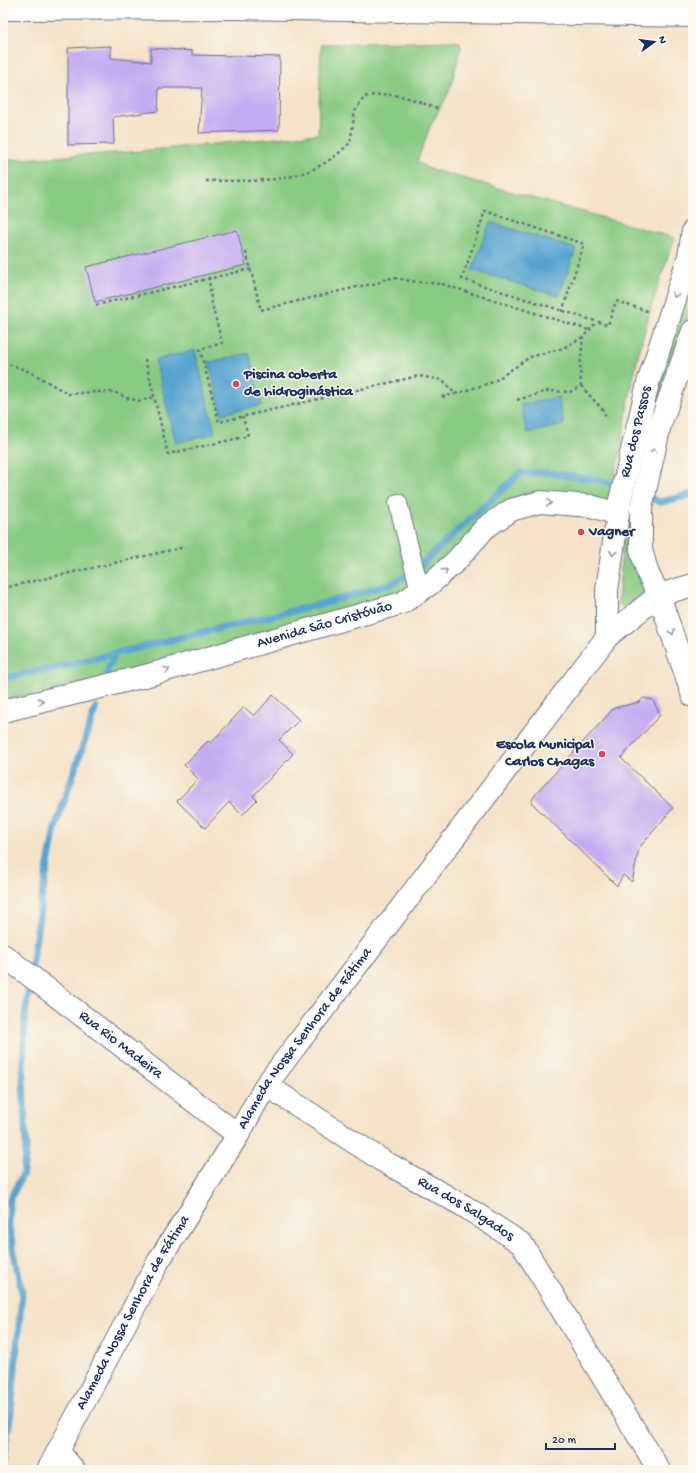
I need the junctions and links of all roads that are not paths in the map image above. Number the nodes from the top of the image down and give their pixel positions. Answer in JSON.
{"nodes":[{"id":1,"x":236,"y":6,"type":"edge"},
{"id":2,"x":3,"y":8,"type":"edge"},
{"id":3,"x":693,"y":16,"type":"edge"},
{"id":4,"x":693,"y":231,"type":"edge"},
{"id":5,"x":693,"y":331,"type":"edge"},
{"id":6,"x":398,"y":503,"type":"dead end"},
{"id":7,"x":619,"y":507,"type":"junction"},
{"id":8,"x":693,"y":585,"type":"edge"},
{"id":9,"x":420,"y":591,"type":"junction"},
{"id":10,"x":659,"y":595,"type":"junction"},
{"id":11,"x":607,"y":637,"type":"junction"},
{"id":12,"x":693,"y":696,"type":"edge"},
{"id":13,"x":3,"y":711,"type":"edge"},
{"id":14,"x":3,"y":955,"type":"edge"},
{"id":15,"x":266,"y":1085,"type":"junction"},
{"id":16,"x":238,"y":1135,"type":"junction"},
{"id":17,"x":53,"y":1461,"type":"edge"},
{"id":18,"x":74,"y":1470,"type":"edge"},
{"id":19,"x":659,"y":1470,"type":"edge"}],
"edges":[{"from":1,"to":2,"type":"street"},
{"from":1,"to":3,"type":"street"},
{"from":4,"to":7,"type":"street","name":"Rua dos Passos","one_way":true},
{"from":10,"to":5,"type":"street","name":"Rua dos Passos","one_way":true},
{"from":6,"to":9,"type":"street"},
{"from":9,"to":7,"type":"street","name":"Avenida São Cristóvão","one_way":true},
{"from":7,"to":11,"type":"street","name":"Rua dos Passos","one_way":true},
{"from":8,"to":10,"type":"street"},
{"from":13,"to":9,"type":"street","name":"Avenida São Cristóvão","one_way":true},
{"from":10,"to":11,"type":"street","name":"Alameda Nossa Senhora de Fátima"},
{"from":10,"to":12,"type":"street","name":"Rua dos Passos","one_way":true},
{"from":11,"to":15,"type":"street","name":"Alameda Nossa Senhora de Fátima"},
{"from":14,"to":16,"type":"street","name":"Rua Rio Madeira"},
{"from":15,"to":16,"type":"street","name":"Alameda Nossa Senhora de Fátima"},
{"from":15,"to":19,"type":"street","name":"Rua dos Salgados"},
{"from":16,"to":17,"type":"street","name":"Alameda Nossa Senhora de Fátima"},
{"from":17,"to":18,"type":"street"}]}
